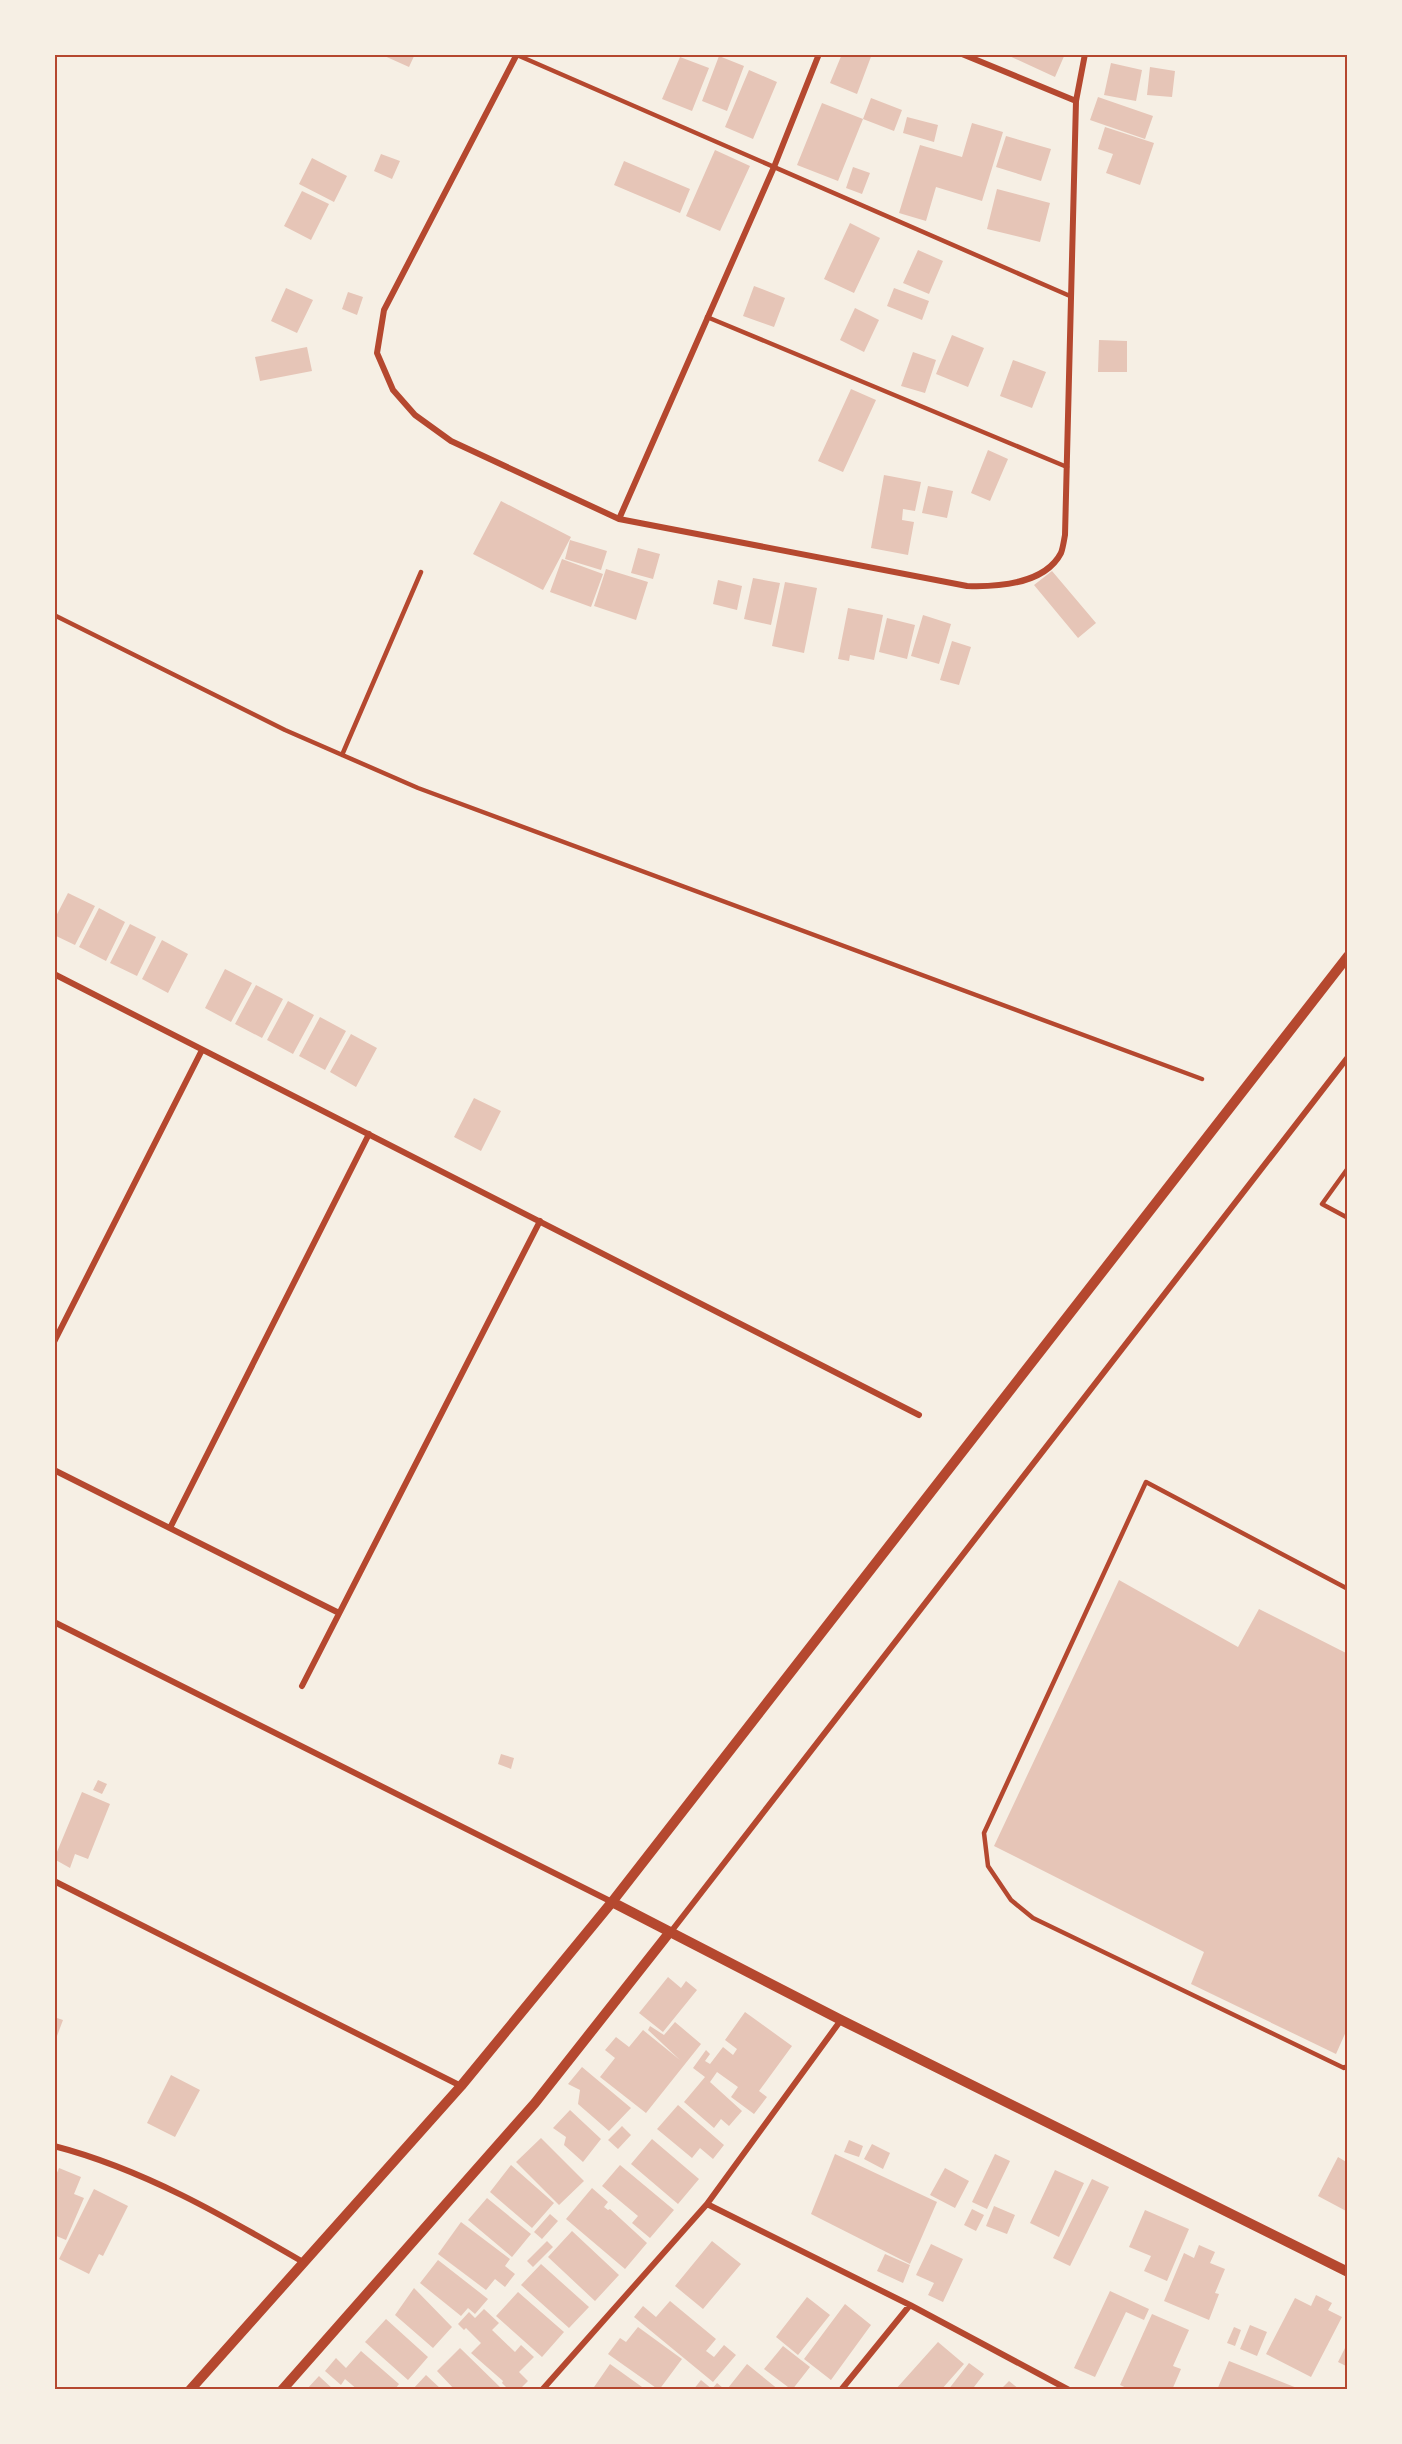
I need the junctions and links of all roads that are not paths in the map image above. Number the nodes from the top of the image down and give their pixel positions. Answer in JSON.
{"nodes":[{"id":1,"x":517,"y":54,"type":"edge"},
{"id":2,"x":819,"y":54,"type":"edge"},
{"id":3,"x":962,"y":54,"type":"edge"},
{"id":4,"x":1085,"y":54,"type":"edge"},
{"id":5,"x":1076,"y":101,"type":"junction"},
{"id":6,"x":774,"y":167,"type":"junction"},
{"id":7,"x":1070,"y":296,"type":"junction"},
{"id":8,"x":707,"y":317,"type":"junction"},
{"id":9,"x":1067,"y":467,"type":"junction"},
{"id":10,"x":620,"y":519,"type":"junction"},
{"id":11,"x":421,"y":572,"type":"dead end"},
{"id":12,"x":54,"y":615,"type":"edge"},
{"id":13,"x":342,"y":755,"type":"junction"},
{"id":14,"x":1348,"y":956,"type":"edge"},
{"id":15,"x":54,"y":974,"type":"edge"},
{"id":16,"x":202,"y":1050,"type":"junction"},
{"id":17,"x":1348,"y":1057,"type":"edge"},
{"id":18,"x":1202,"y":1079,"type":"dead end"},
{"id":19,"x":369,"y":1134,"type":"junction"},
{"id":20,"x":1348,"y":1168,"type":"edge"},
{"id":21,"x":1348,"y":1218,"type":"edge"},
{"id":22,"x":540,"y":1221,"type":"junction"},
{"id":23,"x":54,"y":1342,"type":"edge"},
{"id":24,"x":920,"y":1415,"type":"dead end"},
{"id":25,"x":54,"y":1470,"type":"edge"},
{"id":26,"x":170,"y":1528,"type":"junction"},
{"id":27,"x":1348,"y":1589,"type":"edge"},
{"id":28,"x":339,"y":1613,"type":"junction"},
{"id":29,"x":54,"y":1622,"type":"edge"},
{"id":30,"x":302,"y":1686,"type":"dead end"},
{"id":31,"x":54,"y":1881,"type":"edge"},
{"id":32,"x":612,"y":1902,"type":"junction"},
{"id":33,"x":669,"y":1933,"type":"junction"},
{"id":34,"x":842,"y":2020,"type":"junction"},
{"id":35,"x":1348,"y":2065,"type":"edge"},
{"id":36,"x":461,"y":2086,"type":"junction"},
{"id":37,"x":54,"y":2146,"type":"edge"},
{"id":38,"x":707,"y":2204,"type":"junction"},
{"id":39,"x":303,"y":2262,"type":"junction"},
{"id":40,"x":1348,"y":2272,"type":"edge"},
{"id":41,"x":910,"y":2305,"type":"junction"},
{"id":42,"x":190,"y":2390,"type":"edge"},
{"id":43,"x":282,"y":2390,"type":"edge"},
{"id":44,"x":542,"y":2390,"type":"edge"},
{"id":45,"x":841,"y":2390,"type":"edge"},
{"id":46,"x":1069,"y":2390,"type":"edge"}],
"edges":[{"from":1,"to":6,"type":"lane"},
{"from":1,"to":10,"type":"street"},
{"from":2,"to":6,"type":"street"},
{"from":3,"to":5,"type":"street"},
{"from":4,"to":5,"type":"street"},
{"from":5,"to":7,"type":"street"},
{"from":6,"to":7,"type":"lane"},
{"from":6,"to":8,"type":"street"},
{"from":7,"to":9,"type":"street"},
{"from":8,"to":9,"type":"lane"},
{"from":8,"to":10,"type":"street"},
{"from":9,"to":10,"type":"street"},
{"from":11,"to":13,"type":"lane"},
{"from":12,"to":13,"type":"lane"},
{"from":13,"to":18,"type":"lane"},
{"from":14,"to":32,"type":"street"},
{"from":15,"to":16,"type":"street"},
{"from":16,"to":19,"type":"street"},
{"from":16,"to":23,"type":"street"},
{"from":17,"to":33,"type":"street"},
{"from":19,"to":22,"type":"street"},
{"from":19,"to":26,"type":"street"},
{"from":20,"to":21,"type":"lane"},
{"from":22,"to":24,"type":"street"},
{"from":22,"to":28,"type":"street"},
{"from":25,"to":26,"type":"street"},
{"from":26,"to":28,"type":"street"},
{"from":27,"to":35,"type":"lane"},
{"from":28,"to":30,"type":"street"},
{"from":29,"to":32,"type":"street"},
{"from":31,"to":36,"type":"street"},
{"from":32,"to":33,"type":"street"},
{"from":32,"to":36,"type":"street"},
{"from":33,"to":34,"type":"street"},
{"from":33,"to":43,"type":"street"},
{"from":34,"to":38,"type":"street"},
{"from":34,"to":40,"type":"street"},
{"from":36,"to":39,"type":"street"},
{"from":37,"to":39,"type":"street"},
{"from":38,"to":41,"type":"street"},
{"from":38,"to":44,"type":"street"},
{"from":39,"to":42,"type":"street"},
{"from":41,"to":45,"type":"street"},
{"from":41,"to":46,"type":"street"}]}
